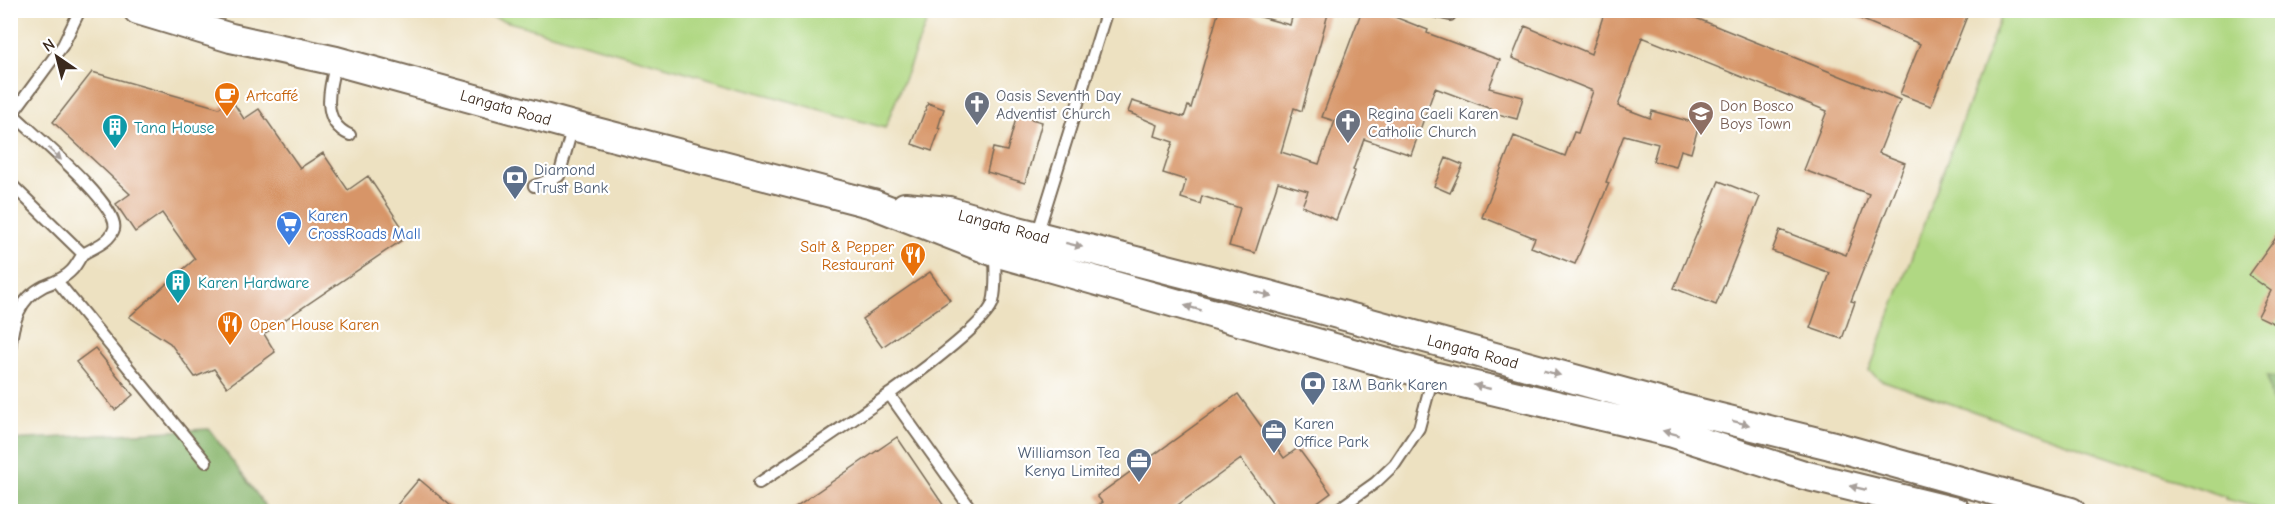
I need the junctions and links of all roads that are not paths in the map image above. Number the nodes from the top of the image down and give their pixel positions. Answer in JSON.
{"nodes":[{"id":1,"x":80,"y":10,"type":"edge"},
{"id":2,"x":138,"y":10,"type":"edge"},
{"id":3,"x":1107,"y":10,"type":"edge"},
{"id":4,"x":1428,"y":10,"type":"edge"},
{"id":5,"x":1449,"y":15,"type":"dead end"},
{"id":6,"x":336,"y":61,"type":"junction"},
{"id":7,"x":11,"y":116,"type":"edge"},
{"id":8,"x":573,"y":126,"type":"junction"},
{"id":9,"x":350,"y":135,"type":"dead end"},
{"id":10,"x":10,"y":183,"type":"edge"},
{"id":11,"x":534,"y":186,"type":"dead end"},
{"id":12,"x":873,"y":204,"type":"junction"},
{"id":13,"x":1036,"y":236,"type":"junction"},
{"id":14,"x":995,"y":252,"type":"junction"},
{"id":15,"x":82,"y":254,"type":"junction"},
{"id":16,"x":57,"y":280,"type":"junction"},
{"id":17,"x":10,"y":349,"type":"edge"},
{"id":18,"x":1433,"y":376,"type":"junction"},
{"id":19,"x":889,"y":394,"type":"junction"},
{"id":20,"x":206,"y":462,"type":"dead end"},
{"id":21,"x":759,"y":483,"type":"dead end"},
{"id":22,"x":972,"y":512,"type":"edge"},
{"id":23,"x":1334,"y":512,"type":"edge"},
{"id":24,"x":1956,"y":512,"type":"edge"},
{"id":25,"x":2071,"y":512,"type":"edge"}],
"edges":[{"from":1,"to":7,"type":"lane"},
{"from":2,"to":6,"type":"main road","name":"Langata Road"},
{"from":3,"to":13,"type":"lane"},
{"from":4,"to":5,"type":"lane"},
{"from":6,"to":8,"type":"main road","name":"Langata Road"},
{"from":6,"to":9,"type":"lane"},
{"from":7,"to":15,"type":"lane","one_way":true},
{"from":8,"to":11,"type":"lane"},
{"from":8,"to":12,"type":"main road","name":"Langata Road"},
{"from":10,"to":15,"type":"lane"},
{"from":12,"to":13,"type":"main road","name":"Langata Road"},
{"from":12,"to":14,"type":"main road","name":"Langata Road"},
{"from":13,"to":25,"type":"main road","name":"Langata Road","one_way":true},
{"from":18,"to":14,"type":"main road","name":"Langata Road","one_way":true},
{"from":14,"to":19,"type":"lane"},
{"from":15,"to":16,"type":"lane"},
{"from":16,"to":17,"type":"lane"},
{"from":16,"to":20,"type":"lane"},
{"from":18,"to":23,"type":"lane"},
{"from":24,"to":18,"type":"main road","name":"Langata Road","one_way":true},
{"from":19,"to":21,"type":"lane"},
{"from":19,"to":22,"type":"lane"}]}
